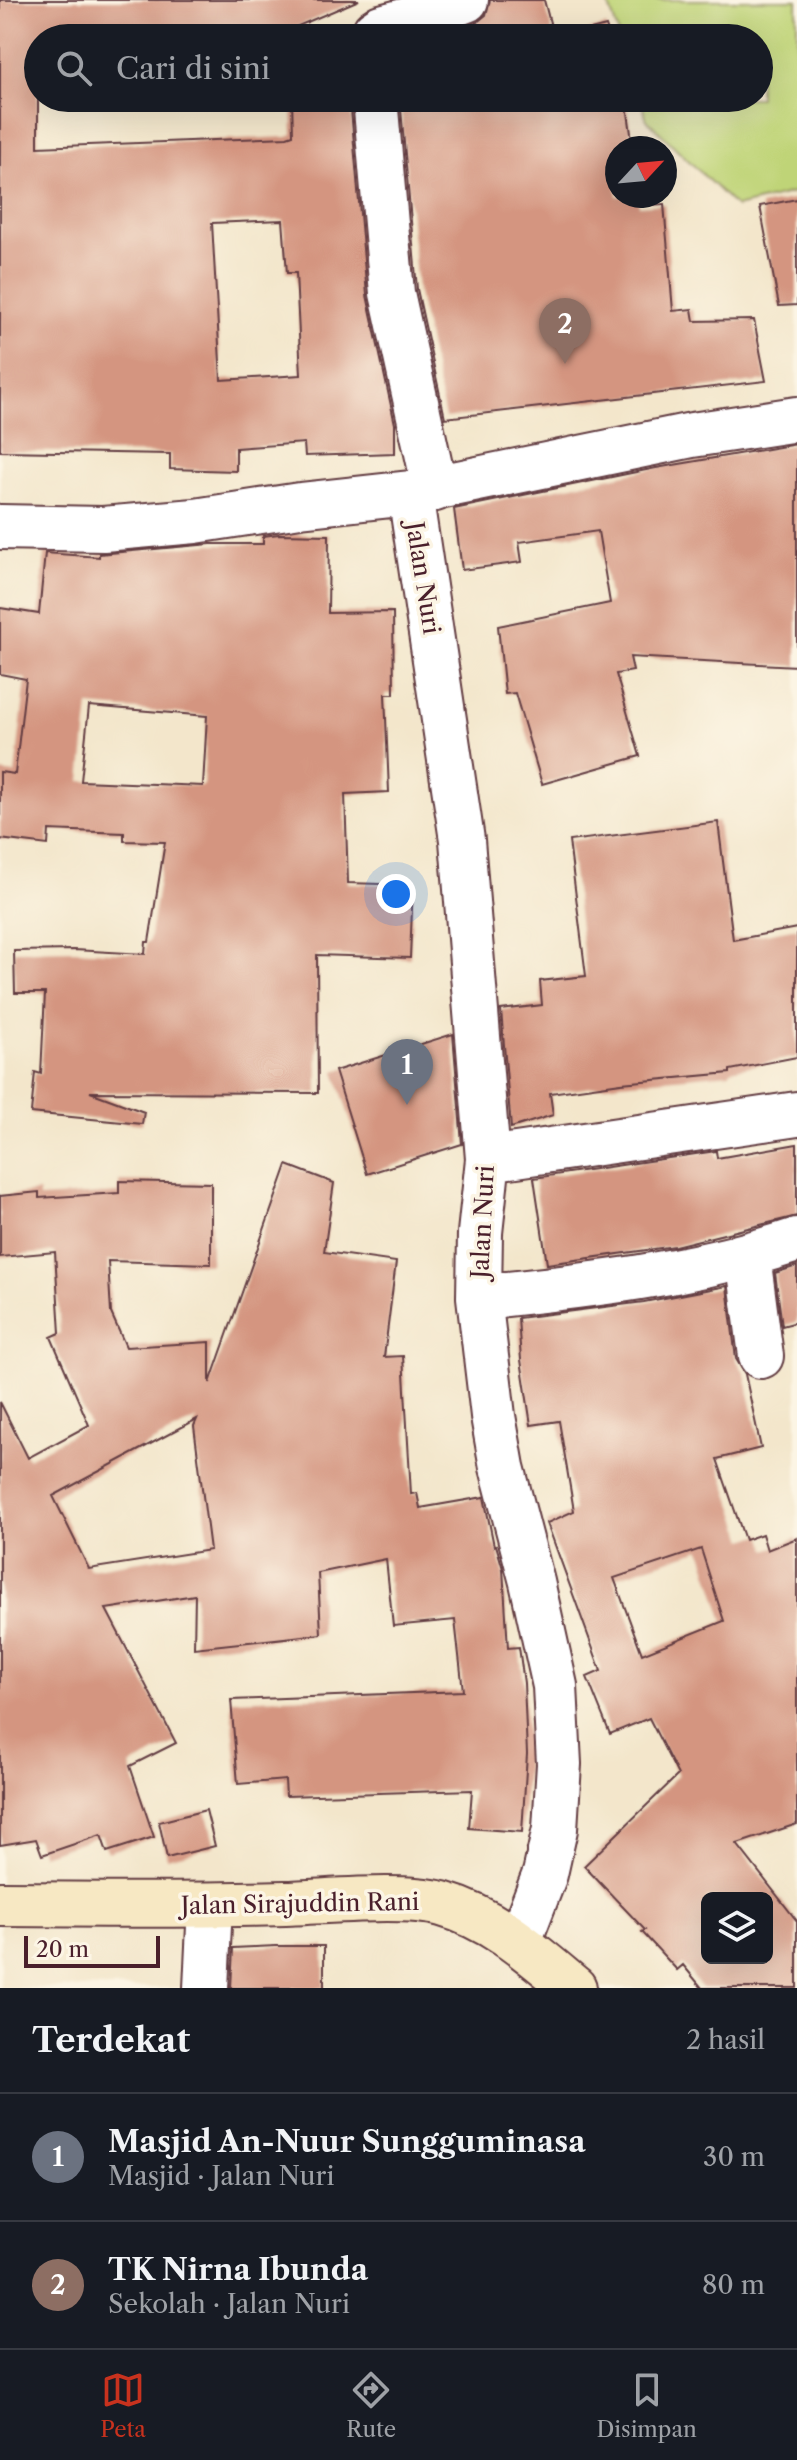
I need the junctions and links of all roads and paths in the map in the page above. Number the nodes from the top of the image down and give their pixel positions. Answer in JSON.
{"nodes":[{"id":1,"x":466,"y":0,"type":"edge"},
{"id":2,"x":378,"y":21,"type":"edge"},
{"id":3,"x":376,"y":112,"type":"edge"},
{"id":4,"x":797,"y":419,"type":"edge"},
{"id":5,"x":422,"y":491,"type":"junction"},
{"id":6,"x":0,"y":527,"type":"edge"},
{"id":7,"x":797,"y":1114,"type":"edge"},
{"id":8,"x":488,"y":1159,"type":"junction"},
{"id":9,"x":797,"y":1240,"type":"edge"},
{"id":10,"x":748,"y":1256,"type":"junction"},
{"id":11,"x":479,"y":1297,"type":"junction"},
{"id":12,"x":761,"y":1356,"type":"dead end"},
{"id":13,"x":0,"y":1904,"type":"edge"},
{"id":14,"x":210,"y":1905,"type":"junction"},
{"id":15,"x":519,"y":1941,"type":"junction"},
{"id":16,"x":206,"y":1988,"type":"edge"},
{"id":17,"x":574,"y":1988,"type":"edge"}],
"edges":[{"from":1,"to":2,"type":"street"},
{"from":3,"to":5,"type":"street"},
{"from":4,"to":5,"type":"street","name":"Jalan Nuri"},
{"from":5,"to":6,"type":"street","name":"Jalan Nuri"},
{"from":5,"to":8,"type":"street","name":"Jalan Nuri"},
{"from":7,"to":8,"type":"street"},
{"from":8,"to":11,"type":"street","name":"Jalan Nuri"},
{"from":9,"to":10,"type":"street"},
{"from":10,"to":11,"type":"street"},
{"from":10,"to":12,"type":"street"},
{"from":11,"to":15,"type":"street","name":"Jalan Nuri"},
{"from":13,"to":14,"type":"street","name":"Jalan Sirajuddin Rani"},
{"from":14,"to":15,"type":"street","name":"Jalan Sirajuddin Rani"},
{"from":14,"to":16,"type":"street"},
{"from":15,"to":17,"type":"street","name":"Jalan Sirajuddin Rani"}]}
